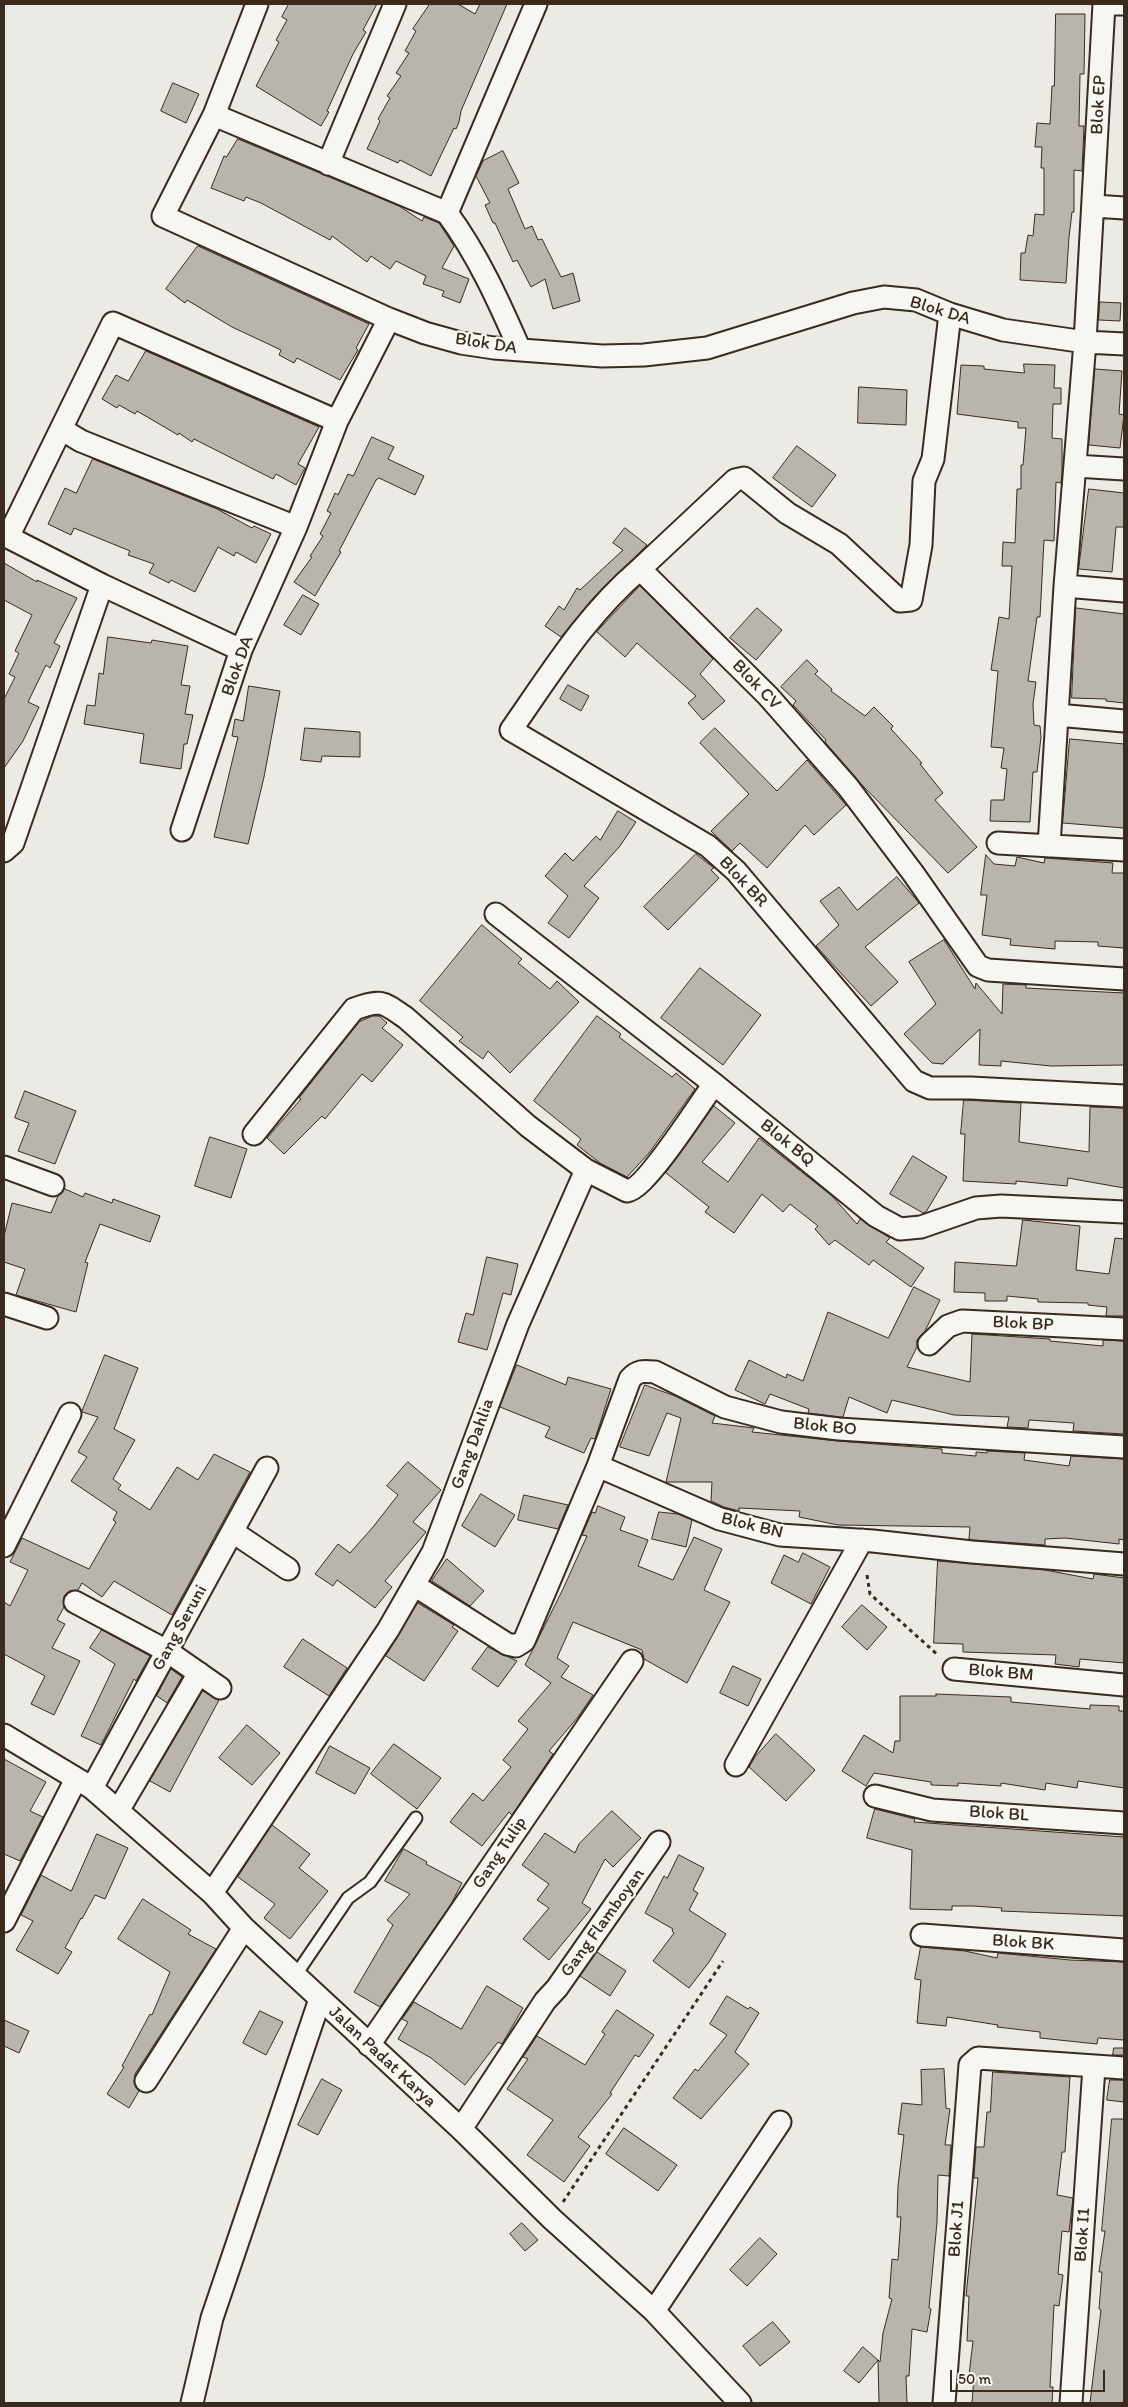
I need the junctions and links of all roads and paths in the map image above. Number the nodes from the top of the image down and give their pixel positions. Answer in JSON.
{"nodes":[{"id":1,"x":257,"y":4,"type":"edge"},
{"id":2,"x":395,"y":4,"type":"edge"},
{"id":3,"x":536,"y":4,"type":"edge"},
{"id":4,"x":1104,"y":4,"type":"edge"},
{"id":5,"x":1115,"y":4,"type":"edge"},
{"id":6,"x":1124,"y":4,"type":"edge"},
{"id":7,"x":214,"y":115,"type":"junction"},
{"id":8,"x":328,"y":164,"type":"junction"},
{"id":9,"x":1094,"y":206,"type":"junction"},
{"id":10,"x":1124,"y":208,"type":"edge"},
{"id":11,"x":447,"y":213,"type":"junction"},
{"id":12,"x":950,"y":314,"type":"junction"},
{"id":13,"x":389,"y":319,"type":"junction"},
{"id":14,"x":1086,"y":342,"type":"junction"},
{"id":15,"x":1124,"y":344,"type":"edge"},
{"id":16,"x":520,"y":350,"type":"junction"},
{"id":17,"x":337,"y":421,"type":"junction"},
{"id":18,"x":61,"y":429,"type":"junction"},
{"id":19,"x":1075,"y":466,"type":"junction"},
{"id":20,"x":1124,"y":469,"type":"edge"},
{"id":21,"x":296,"y":527,"type":"junction"},
{"id":22,"x":640,"y":570,"type":"junction"},
{"id":23,"x":102,"y":585,"type":"junction"},
{"id":24,"x":1065,"y":586,"type":"junction"},
{"id":25,"x":1124,"y":591,"type":"edge"},
{"id":26,"x":241,"y":650,"type":"junction"},
{"id":27,"x":1057,"y":715,"type":"junction"},
{"id":28,"x":1124,"y":721,"type":"edge"},
{"id":29,"x":182,"y":830,"type":"dead end"},
{"id":30,"x":998,"y":843,"type":"dead end"},
{"id":31,"x":1049,"y":846,"type":"junction"},
{"id":32,"x":1124,"y":850,"type":"edge"},
{"id":33,"x":4,"y":851,"type":"edge"},
{"id":34,"x":496,"y":914,"type":"dead end"},
{"id":35,"x":1124,"y":979,"type":"edge"},
{"id":36,"x":714,"y":1084,"type":"junction"},
{"id":37,"x":1124,"y":1096,"type":"edge"},
{"id":38,"x":254,"y":1134,"type":"dead end"},
{"id":39,"x":4,"y":1166,"type":"edge"},
{"id":40,"x":586,"y":1170,"type":"junction"},
{"id":41,"x":53,"y":1185,"type":"dead end"},
{"id":42,"x":1124,"y":1212,"type":"edge"},
{"id":43,"x":4,"y":1304,"type":"edge"},
{"id":44,"x":47,"y":1318,"type":"dead end"},
{"id":45,"x":1124,"y":1329,"type":"edge"},
{"id":46,"x":929,"y":1344,"type":"dead end"},
{"id":47,"x":70,"y":1414,"type":"dead end"},
{"id":48,"x":1124,"y":1447,"type":"edge"},
{"id":49,"x":598,"y":1466,"type":"junction"},
{"id":50,"x":267,"y":1468,"type":"dead end"},
{"id":51,"x":233,"y":1532,"type":"junction"},
{"id":52,"x":868,"y":1540,"type":"junction"},
{"id":53,"x":4,"y":1546,"type":"edge"},
{"id":54,"x":1124,"y":1564,"type":"edge"},
{"id":55,"x":288,"y":1569,"type":"dead end"},
{"id":56,"x":414,"y":1585,"type":"junction"},
{"id":57,"x":75,"y":1602,"type":"dead end"},
{"id":58,"x":167,"y":1650,"type":"junction"},
{"id":59,"x":632,"y":1661,"type":"dead end"},
{"id":60,"x":954,"y":1669,"type":"joint"},
{"id":61,"x":199,"y":1674,"type":"junction"},
{"id":62,"x":1124,"y":1685,"type":"edge"},
{"id":63,"x":220,"y":1688,"type":"dead end"},
{"id":64,"x":4,"y":1735,"type":"edge"},
{"id":65,"x":736,"y":1765,"type":"dead end"},
{"id":66,"x":84,"y":1784,"type":"junction"},
{"id":67,"x":875,"y":1796,"type":"dead end"},
{"id":68,"x":118,"y":1811,"type":"junction"},
{"id":69,"x":416,"y":1818,"type":"dead end"},
{"id":70,"x":1124,"y":1823,"type":"edge"},
{"id":71,"x":659,"y":1842,"type":"dead end"},
{"id":72,"x":212,"y":1894,"type":"junction"},
{"id":73,"x":4,"y":1921,"type":"edge"},
{"id":74,"x":244,"y":1928,"type":"junction"},
{"id":75,"x":922,"y":1935,"type":"dead end"},
{"id":76,"x":1124,"y":1950,"type":"edge"},
{"id":77,"x":723,"y":1960,"type":"dead end"},
{"id":78,"x":295,"y":1976,"type":"junction"},
{"id":79,"x":320,"y":1999,"type":"junction"},
{"id":80,"x":369,"y":2045,"type":"junction"},
{"id":81,"x":1094,"y":2066,"type":"junction"},
{"id":82,"x":1124,"y":2068,"type":"edge"},
{"id":83,"x":146,"y":2081,"type":"dead end"},
{"id":84,"x":780,"y":2122,"type":"dead end"},
{"id":85,"x":461,"y":2129,"type":"junction"},
{"id":86,"x":552,"y":2218,"type":"junction"},
{"id":87,"x":654,"y":2311,"type":"junction"},
{"id":88,"x":192,"y":2403,"type":"edge"},
{"id":89,"x":740,"y":2403,"type":"edge"},
{"id":90,"x":944,"y":2403,"type":"edge"},
{"id":91,"x":1071,"y":2403,"type":"edge"}],
"edges":[{"from":1,"to":7,"type":"street"},
{"from":2,"to":8,"type":"street"},
{"from":3,"to":11,"type":"street"},
{"from":4,"to":9,"type":"street","name":"Blok EP"},
{"from":5,"to":6,"type":"street"},
{"from":7,"to":8,"type":"street"},
{"from":7,"to":13,"type":"street"},
{"from":8,"to":11,"type":"street"},
{"from":9,"to":10,"type":"street"},
{"from":9,"to":14,"type":"street","name":"Blok EP"},
{"from":11,"to":16,"type":"street"},
{"from":12,"to":14,"type":"street","name":"Blok DA"},
{"from":12,"to":16,"type":"street","name":"Blok DA"},
{"from":12,"to":22,"type":"street"},
{"from":13,"to":16,"type":"street","name":"Blok DA"},
{"from":13,"to":17,"type":"street","name":"Blok DA"},
{"from":14,"to":15,"type":"street","name":"Blok DA"},
{"from":14,"to":19,"type":"street","name":"Blok EP"},
{"from":17,"to":18,"type":"street"},
{"from":17,"to":21,"type":"street","name":"Blok DA"},
{"from":18,"to":21,"type":"street"},
{"from":18,"to":23,"type":"street"},
{"from":19,"to":20,"type":"street"},
{"from":19,"to":24,"type":"street","name":"Blok EP"},
{"from":21,"to":26,"type":"street","name":"Blok DA"},
{"from":22,"to":35,"type":"street","name":"Blok CV"},
{"from":22,"to":37,"type":"street","name":"Blok BR"},
{"from":23,"to":26,"type":"street"},
{"from":23,"to":33,"type":"street"},
{"from":24,"to":25,"type":"street"},
{"from":24,"to":27,"type":"street","name":"Blok EP"},
{"from":26,"to":29,"type":"street","name":"Blok DA"},
{"from":27,"to":28,"type":"street"},
{"from":27,"to":31,"type":"street","name":"Blok EP"},
{"from":30,"to":31,"type":"street"},
{"from":31,"to":32,"type":"street"},
{"from":34,"to":36,"type":"street","name":"Blok BQ"},
{"from":36,"to":40,"type":"street"},
{"from":36,"to":42,"type":"street","name":"Blok BQ"},
{"from":38,"to":40,"type":"street"},
{"from":39,"to":41,"type":"street"},
{"from":40,"to":56,"type":"street","name":"Gang Dahlia"},
{"from":43,"to":44,"type":"street"},
{"from":45,"to":46,"type":"street","name":"Blok BP"},
{"from":47,"to":53,"type":"street"},
{"from":48,"to":49,"type":"street","name":"Blok BO"},
{"from":49,"to":52,"type":"street","name":"Blok BN"},
{"from":49,"to":56,"type":"street"},
{"from":50,"to":51,"type":"street","name":"Gang Seruni"},
{"from":51,"to":55,"type":"street"},
{"from":51,"to":58,"type":"street","name":"Gang Seruni"},
{"from":52,"to":54,"type":"street","name":"Blok BN"},
{"from":52,"to":60,"type":"path","name":"Blok BM"},
{"from":52,"to":65,"type":"street"},
{"from":56,"to":72,"type":"street","name":"Gang Dahlia"},
{"from":57,"to":58,"type":"street"},
{"from":58,"to":61,"type":"street"},
{"from":58,"to":66,"type":"street","name":"Gang Seruni"},
{"from":59,"to":80,"type":"street","name":"Gang Tulip"},
{"from":60,"to":62,"type":"street","name":"Blok BM"},
{"from":61,"to":63,"type":"street"},
{"from":61,"to":68,"type":"street"},
{"from":64,"to":66,"type":"street","name":"Jalan Padat Karya"},
{"from":66,"to":68,"type":"street","name":"Jalan Padat Karya"},
{"from":66,"to":73,"type":"street","name":"Gang Seruni"},
{"from":67,"to":70,"type":"street","name":"Blok BL"},
{"from":68,"to":72,"type":"street","name":"Jalan Padat Karya"},
{"from":69,"to":78,"type":"lane"},
{"from":71,"to":85,"type":"street","name":"Gang Flamboyan"},
{"from":72,"to":74,"type":"street","name":"Jalan Padat Karya"},
{"from":74,"to":78,"type":"street","name":"Jalan Padat Karya"},
{"from":74,"to":83,"type":"street"},
{"from":75,"to":76,"type":"street","name":"Blok BK"},
{"from":77,"to":86,"type":"path"},
{"from":78,"to":79,"type":"street","name":"Jalan Padat Karya"},
{"from":79,"to":80,"type":"street","name":"Jalan Padat Karya"},
{"from":79,"to":88,"type":"street"},
{"from":80,"to":85,"type":"street","name":"Jalan Padat Karya"},
{"from":81,"to":82,"type":"street"},
{"from":81,"to":90,"type":"street","name":"Blok J1"},
{"from":81,"to":91,"type":"street","name":"Blok I1"},
{"from":84,"to":87,"type":"street"},
{"from":85,"to":86,"type":"street","name":"Jalan Padat Karya"},
{"from":86,"to":87,"type":"street","name":"Jalan Padat Karya"},
{"from":87,"to":89,"type":"street","name":"Jalan Padat Karya"}]}
